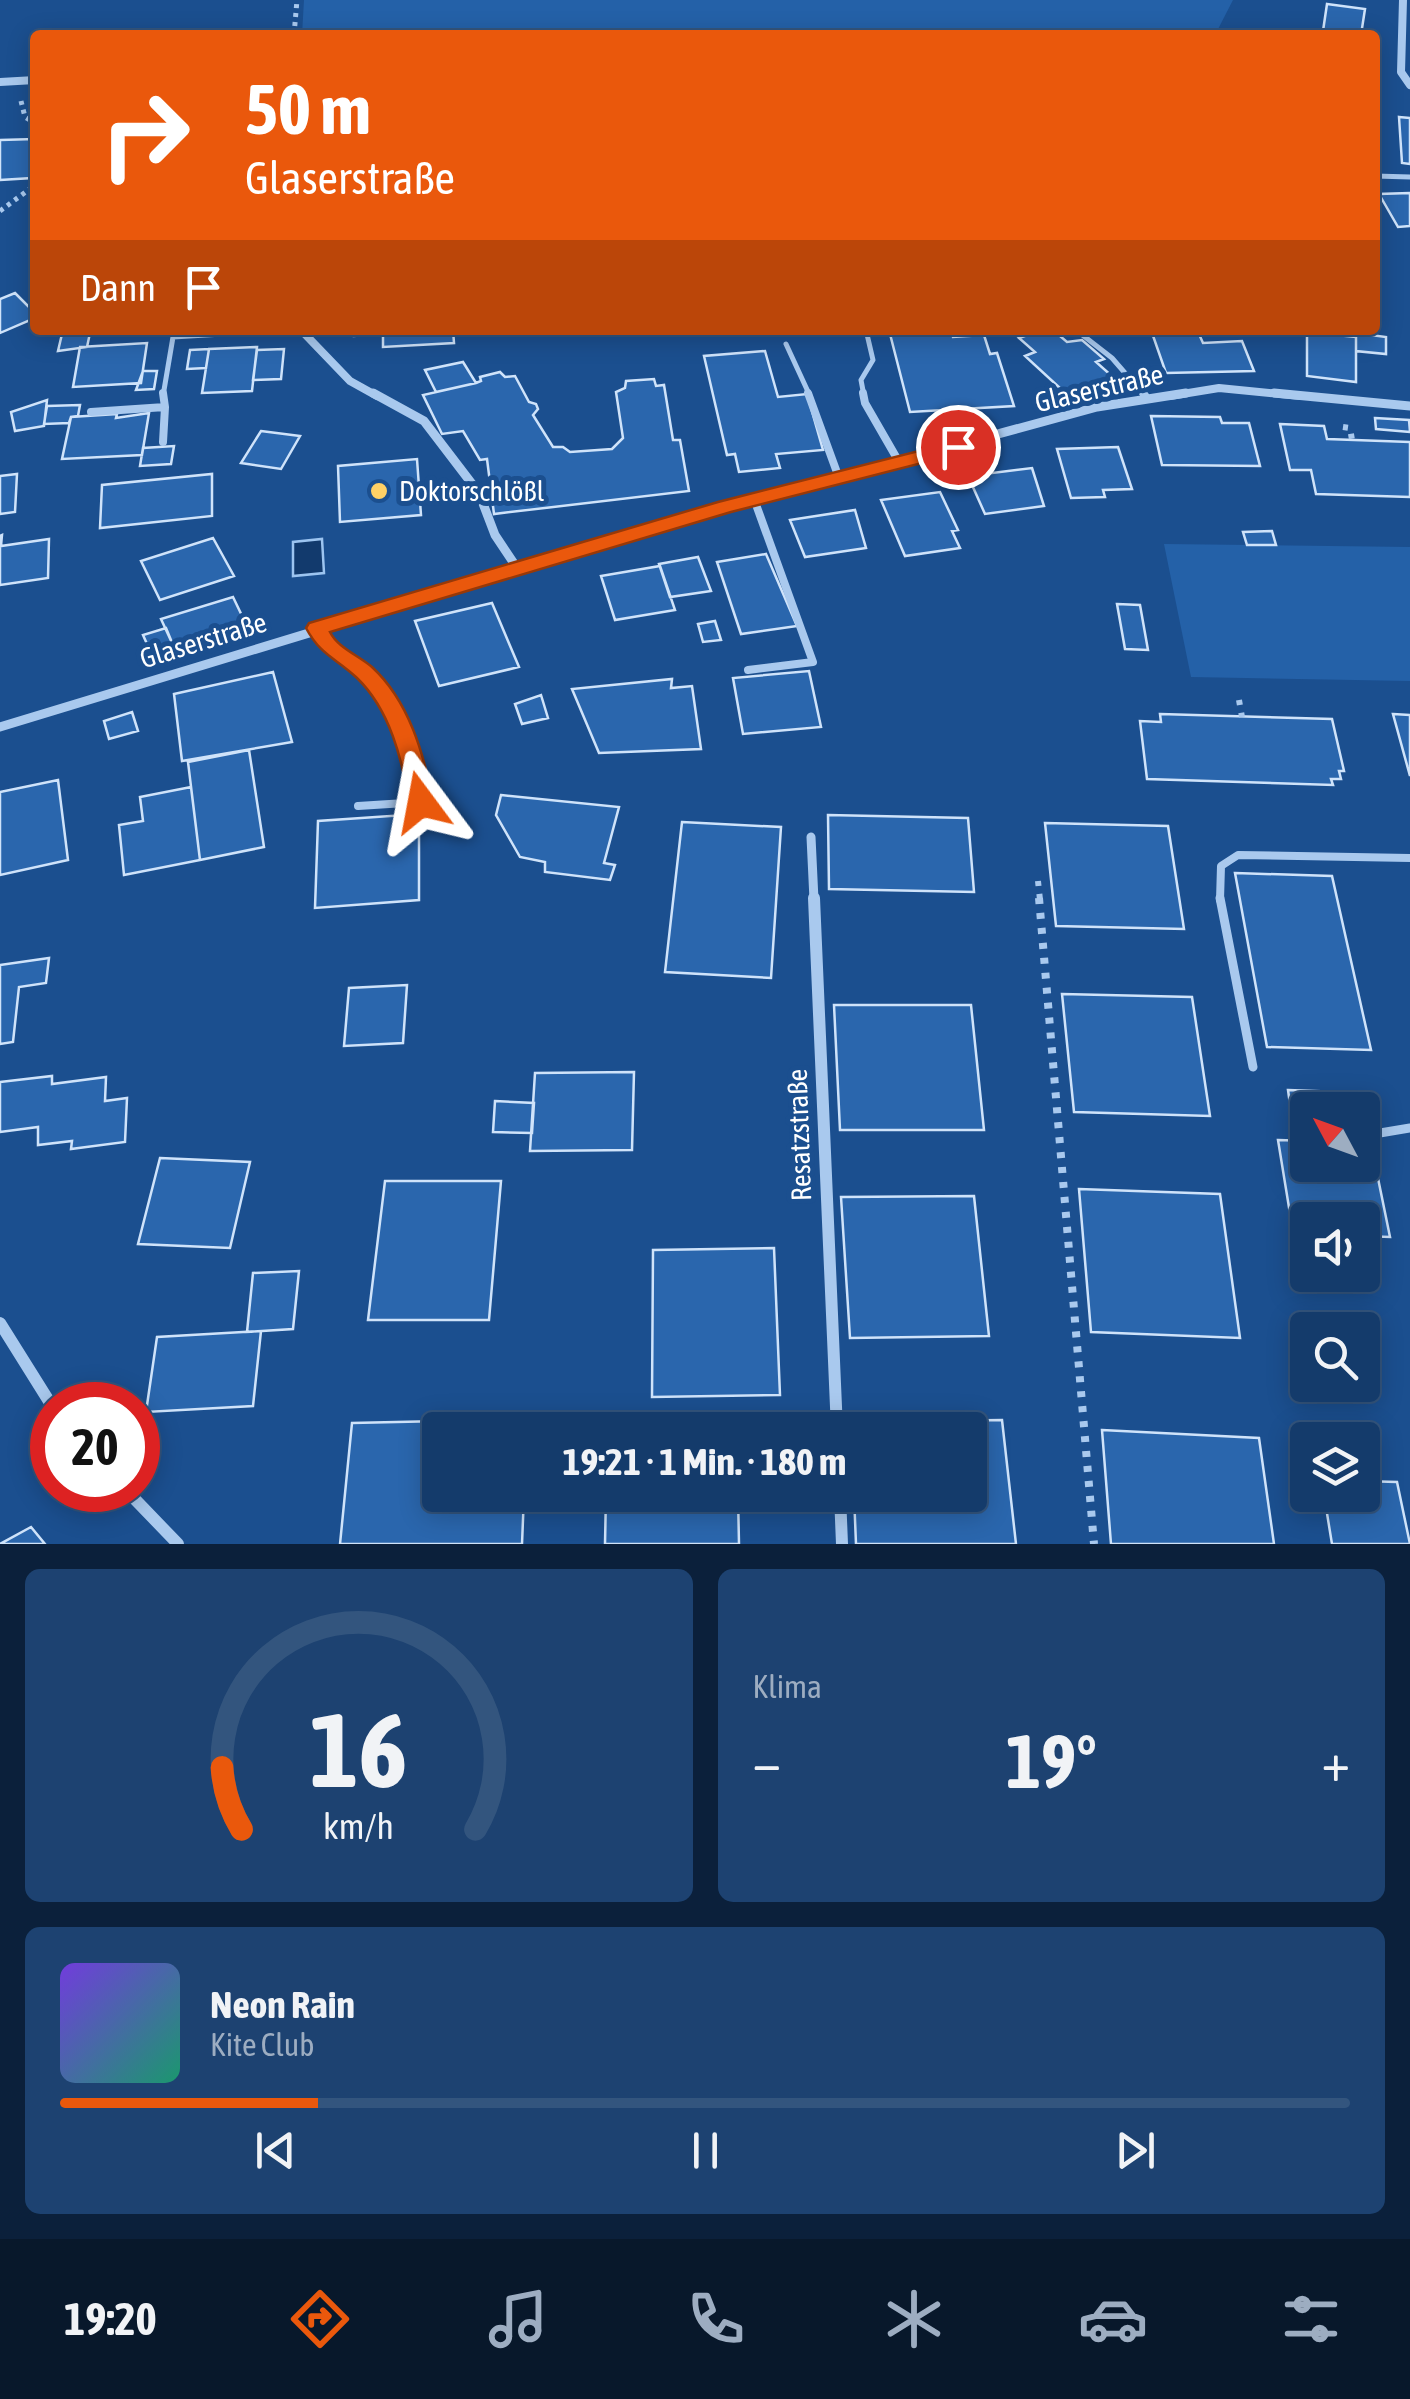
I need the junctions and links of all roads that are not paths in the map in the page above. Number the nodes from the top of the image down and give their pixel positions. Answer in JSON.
{"nodes":[{"id":1,"x":1403,"y":0,"type":"edge"},
{"id":2,"x":30,"y":80,"type":"edge"},
{"id":3,"x":0,"y":82,"type":"edge"},
{"id":4,"x":1410,"y":86,"type":"edge"},
{"id":5,"x":1380,"y":176,"type":"edge"},
{"id":6,"x":1410,"y":177,"type":"edge"},
{"id":7,"x":206,"y":335,"type":"edge"},
{"id":8,"x":305,"y":335,"type":"edge"},
{"id":9,"x":867,"y":335,"type":"edge"},
{"id":10,"x":1082,"y":335,"type":"edge"},
{"id":11,"x":786,"y":344,"type":"dead end"},
{"id":12,"x":1146,"y":397,"type":"junction"},
{"id":13,"x":1410,"y":406,"type":"edge"},
{"id":14,"x":165,"y":408,"type":"junction"},
{"id":15,"x":90,"y":412,"type":"dead end"},
{"id":16,"x":163,"y":442,"type":"dead end"},
{"id":17,"x":899,"y":462,"type":"junction"},
{"id":18,"x":839,"y":478,"type":"junction"},
{"id":19,"x":754,"y":499,"type":"junction"},
{"id":20,"x":517,"y":568,"type":"junction"},
{"id":21,"x":317,"y":628,"type":"junction"},
{"id":22,"x":748,"y":670,"type":"dead end"},
{"id":23,"x":0,"y":727,"type":"edge"},
{"id":24,"x":358,"y":806,"type":"dead end"},
{"id":25,"x":812,"y":837,"type":"dead end"},
{"id":26,"x":1410,"y":858,"type":"edge"},
{"id":27,"x":1253,"y":1067,"type":"dead end"},
{"id":28,"x":1410,"y":1128,"type":"edge"},
{"id":29,"x":1380,"y":1133,"type":"edge"},
{"id":30,"x":0,"y":1323,"type":"edge"},
{"id":31,"x":37,"y":1382,"type":"edge"},
{"id":32,"x":836,"y":1412,"type":"edge"},
{"id":33,"x":147,"y":1512,"type":"edge"},
{"id":34,"x":841,"y":1512,"type":"edge"},
{"id":35,"x":178,"y":1544,"type":"edge"},
{"id":36,"x":842,"y":1544,"type":"edge"}],
"edges":[{"from":1,"to":4,"type":"street"},
{"from":2,"to":3,"type":"street"},
{"from":5,"to":6,"type":"lane"},
{"from":7,"to":14,"type":"lane"},
{"from":8,"to":20,"type":"street"},
{"from":9,"to":17,"type":"lane"},
{"from":10,"to":12,"type":"lane"},
{"from":11,"to":18,"type":"lane"},
{"from":12,"to":13,"type":"street","name":"Glaserstraße"},
{"from":12,"to":17,"type":"street","name":"Glaserstraße"},
{"from":14,"to":15,"type":"lane"},
{"from":14,"to":16,"type":"lane"},
{"from":17,"to":18,"type":"street","name":"Glaserstraße"},
{"from":18,"to":19,"type":"street","name":"Glaserstraße"},
{"from":19,"to":20,"type":"street","name":"Glaserstraße"},
{"from":19,"to":22,"type":"lane"},
{"from":20,"to":21,"type":"street","name":"Glaserstraße"},
{"from":21,"to":23,"type":"street","name":"Glaserstraße"},
{"from":21,"to":24,"type":"lane"},
{"from":25,"to":32,"type":"street","name":"Resatzstraße"},
{"from":26,"to":27,"type":"lane"},
{"from":28,"to":29,"type":"lane"},
{"from":30,"to":31,"type":"street"},
{"from":33,"to":35,"type":"street"},
{"from":34,"to":36,"type":"street"}]}
